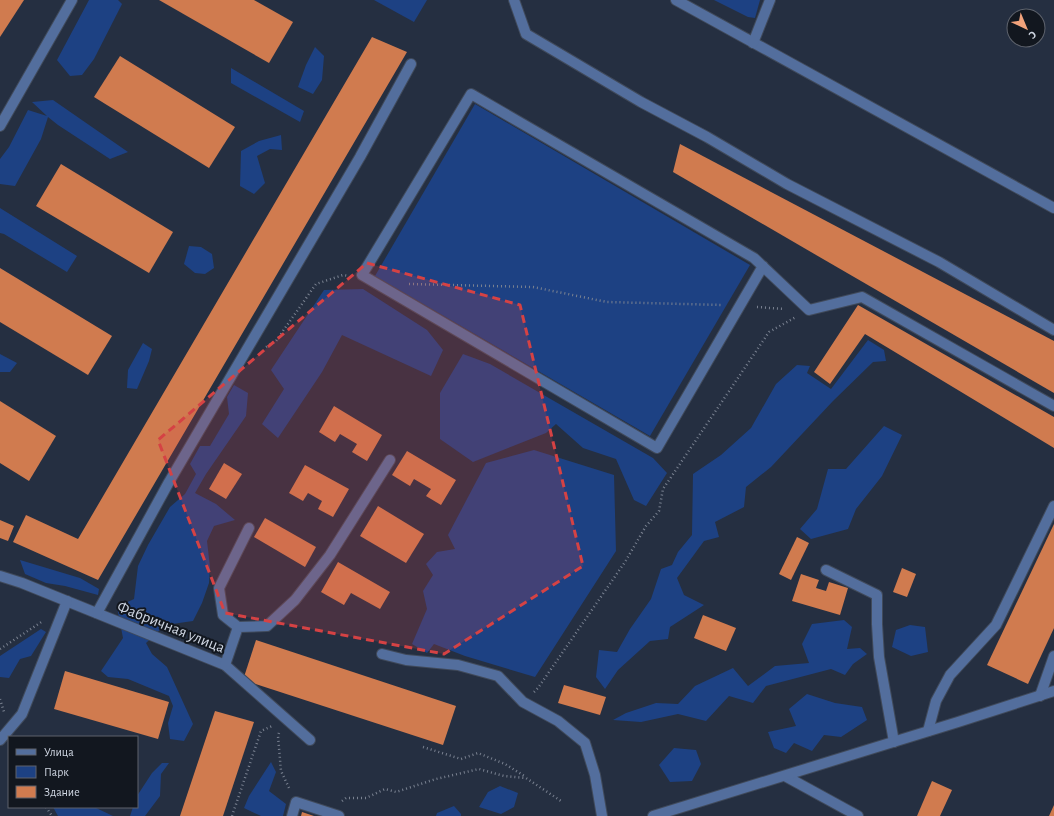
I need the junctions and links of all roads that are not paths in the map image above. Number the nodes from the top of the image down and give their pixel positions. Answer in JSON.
{"nodes":[{"id":1,"x":72,"y":0,"type":"edge"},
{"id":2,"x":514,"y":0,"type":"edge"},
{"id":3,"x":676,"y":0,"type":"edge"},
{"id":4,"x":770,"y":0,"type":"edge"},
{"id":5,"x":753,"y":43,"type":"junction"},
{"id":6,"x":412,"y":64,"type":"dead end"},
{"id":7,"x":4,"y":111,"type":"edge"},
{"id":8,"x":0,"y":126,"type":"edge"},
{"id":9,"x":1054,"y":208,"type":"edge"},
{"id":10,"x":763,"y":266,"type":"junction"},
{"id":11,"x":1054,"y":330,"type":"edge"},
{"id":12,"x":1054,"y":406,"type":"edge"},
{"id":13,"x":390,"y":460,"type":"dead end"},
{"id":14,"x":1054,"y":506,"type":"edge"},
{"id":15,"x":249,"y":528,"type":"dead end"},
{"id":16,"x":826,"y":570,"type":"dead end"},
{"id":17,"x":0,"y":576,"type":"edge"},
{"id":18,"x":67,"y":601,"type":"junction"},
{"id":19,"x":97,"y":613,"type":"junction"},
{"id":20,"x":238,"y":627,"type":"junction"},
{"id":21,"x":382,"y":654,"type":"dead end"},
{"id":22,"x":1054,"y":656,"type":"edge"},
{"id":23,"x":225,"y":665,"type":"junction"},
{"id":24,"x":1054,"y":691,"type":"edge"},
{"id":25,"x":1040,"y":696,"type":"junction"},
{"id":26,"x":928,"y":731,"type":"junction"},
{"id":27,"x":0,"y":740,"type":"edge"},
{"id":28,"x":310,"y":740,"type":"dead end"},
{"id":29,"x":894,"y":742,"type":"junction"},
{"id":30,"x":785,"y":776,"type":"junction"},
{"id":31,"x":334,"y":814,"type":"edge"},
{"id":32,"x":292,"y":816,"type":"edge"},
{"id":33,"x":602,"y":816,"type":"edge"},
{"id":34,"x":653,"y":816,"type":"edge"},
{"id":35,"x":858,"y":816,"type":"edge"}],
"edges":[{"from":1,"to":7,"type":"street"},
{"from":2,"to":11,"type":"street"},
{"from":3,"to":5,"type":"street"},
{"from":4,"to":5,"type":"street"},
{"from":5,"to":9,"type":"street"},
{"from":6,"to":19,"type":"street"},
{"from":7,"to":8,"type":"street"},
{"from":10,"to":10,"type":"street"},
{"from":10,"to":12,"type":"street"},
{"from":13,"to":20,"type":"street"},
{"from":14,"to":26,"type":"street"},
{"from":15,"to":20,"type":"street"},
{"from":16,"to":29,"type":"street"},
{"from":17,"to":18,"type":"street","name":"Фабричная улица"},
{"from":18,"to":19,"type":"street","name":"Фабричная улица"},
{"from":18,"to":27,"type":"street"},
{"from":19,"to":23,"type":"street","name":"Фабричная улица"},
{"from":20,"to":23,"type":"street"},
{"from":21,"to":33,"type":"street"},
{"from":22,"to":25,"type":"street"},
{"from":23,"to":28,"type":"street","name":"Фабричная улица"},
{"from":24,"to":25,"type":"street"},
{"from":25,"to":26,"type":"street"},
{"from":26,"to":29,"type":"street"},
{"from":29,"to":30,"type":"street"},
{"from":30,"to":34,"type":"street"},
{"from":30,"to":35,"type":"street"},
{"from":31,"to":32,"type":"street"}]}
